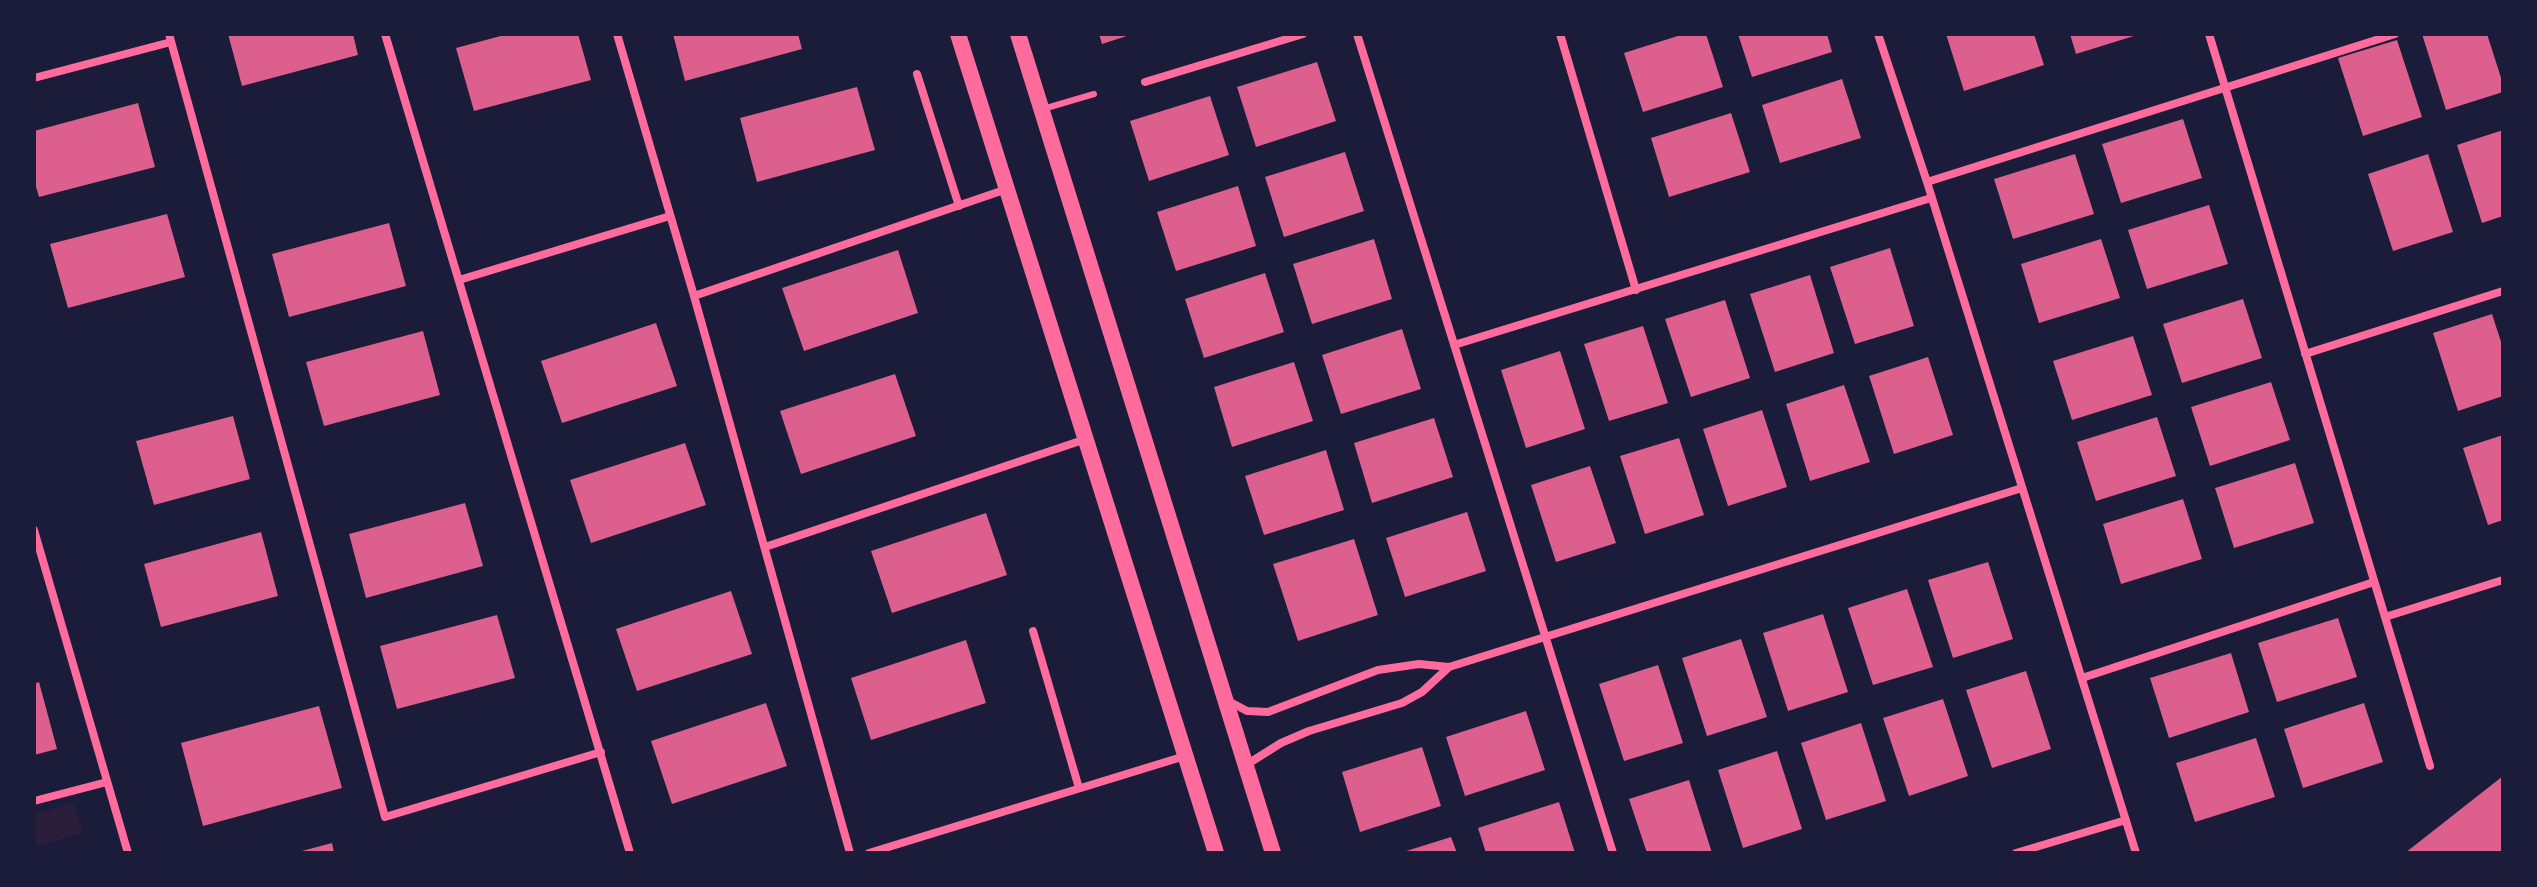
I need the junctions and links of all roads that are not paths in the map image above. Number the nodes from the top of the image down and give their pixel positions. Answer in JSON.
{"nodes":[{"id":1,"x":385,"y":34,"type":"edge"},
{"id":2,"x":617,"y":34,"type":"edge"},
{"id":3,"x":958,"y":34,"type":"edge"},
{"id":4,"x":1018,"y":34,"type":"edge"},
{"id":5,"x":1303,"y":34,"type":"edge"},
{"id":6,"x":1357,"y":34,"type":"edge"},
{"id":7,"x":1560,"y":34,"type":"edge"},
{"id":8,"x":1878,"y":34,"type":"edge"},
{"id":9,"x":2209,"y":34,"type":"edge"},
{"id":10,"x":2395,"y":34,"type":"edge"},
{"id":11,"x":170,"y":38,"type":"edge"},
{"id":12,"x":917,"y":74,"type":"dead end"},
{"id":13,"x":34,"y":78,"type":"edge"},
{"id":14,"x":1145,"y":82,"type":"dead end"},
{"id":15,"x":2225,"y":88,"type":"junction"},
{"id":16,"x":1094,"y":94,"type":"dead end"},
{"id":17,"x":1042,"y":109,"type":"junction"},
{"id":18,"x":1927,"y":182,"type":"junction"},
{"id":19,"x":1007,"y":189,"type":"junction"},
{"id":20,"x":1931,"y":198,"type":"junction"},
{"id":21,"x":959,"y":206,"type":"junction"},
{"id":22,"x":670,"y":216,"type":"junction"},
{"id":23,"x":459,"y":280,"type":"junction"},
{"id":24,"x":1636,"y":290,"type":"junction"},
{"id":25,"x":2503,"y":291,"type":"edge"},
{"id":26,"x":694,"y":296,"type":"junction"},
{"id":27,"x":1454,"y":345,"type":"junction"},
{"id":28,"x":2305,"y":354,"type":"junction"},
{"id":29,"x":1086,"y":439,"type":"junction"},
{"id":30,"x":2022,"y":488,"type":"junction"},
{"id":31,"x":34,"y":530,"type":"edge"},
{"id":32,"x":765,"y":547,"type":"junction"},
{"id":33,"x":2503,"y":580,"type":"edge"},
{"id":34,"x":2374,"y":582,"type":"junction"},
{"id":35,"x":2385,"y":617,"type":"junction"},
{"id":36,"x":1033,"y":631,"type":"dead end"},
{"id":37,"x":1545,"y":637,"type":"junction"},
{"id":38,"x":1449,"y":667,"type":"junction"},
{"id":39,"x":2082,"y":678,"type":"junction"},
{"id":40,"x":1225,"y":698,"type":"junction"},
{"id":41,"x":601,"y":752,"type":"junction"},
{"id":42,"x":1185,"y":756,"type":"junction"},
{"id":43,"x":1246,"y":765,"type":"junction"},
{"id":44,"x":2430,"y":766,"type":"dead end"},
{"id":45,"x":107,"y":782,"type":"junction"},
{"id":46,"x":1079,"y":788,"type":"junction"},
{"id":47,"x":34,"y":801,"type":"edge"},
{"id":48,"x":2126,"y":820,"type":"junction"},
{"id":49,"x":903,"y":848,"type":"edge"},
{"id":50,"x":128,"y":853,"type":"edge"},
{"id":51,"x":630,"y":853,"type":"edge"},
{"id":52,"x":850,"y":853,"type":"edge"},
{"id":53,"x":869,"y":853,"type":"edge"},
{"id":54,"x":1216,"y":853,"type":"edge"},
{"id":55,"x":1273,"y":853,"type":"edge"},
{"id":56,"x":1613,"y":853,"type":"edge"},
{"id":57,"x":2016,"y":853,"type":"edge"},
{"id":58,"x":2136,"y":853,"type":"edge"}],
"edges":[{"from":1,"to":23,"type":"street"},
{"from":2,"to":22,"type":"street"},
{"from":3,"to":19,"type":"main road"},
{"from":4,"to":17,"type":"main road"},
{"from":5,"to":14,"type":"street"},
{"from":6,"to":27,"type":"street"},
{"from":7,"to":24,"type":"street"},
{"from":8,"to":18,"type":"street"},
{"from":9,"to":15,"type":"street"},
{"from":10,"to":15,"type":"street"},
{"from":11,"to":13,"type":"street"},
{"from":11,"to":41,"type":"street"},
{"from":12,"to":21,"type":"street"},
{"from":15,"to":18,"type":"street"},
{"from":15,"to":28,"type":"street"},
{"from":16,"to":17,"type":"lane"},
{"from":17,"to":40,"type":"main road"},
{"from":18,"to":20,"type":"street"},
{"from":19,"to":21,"type":"street"},
{"from":19,"to":29,"type":"main road"},
{"from":20,"to":24,"type":"street"},
{"from":20,"to":30,"type":"street"},
{"from":21,"to":26,"type":"street"},
{"from":22,"to":23,"type":"street"},
{"from":22,"to":26,"type":"street"},
{"from":23,"to":41,"type":"street"},
{"from":24,"to":27,"type":"street"},
{"from":25,"to":28,"type":"street"},
{"from":26,"to":32,"type":"street"},
{"from":27,"to":37,"type":"street"},
{"from":28,"to":34,"type":"street"},
{"from":29,"to":32,"type":"street"},
{"from":29,"to":42,"type":"main road"},
{"from":30,"to":37,"type":"street"},
{"from":30,"to":39,"type":"street"},
{"from":31,"to":45,"type":"street"},
{"from":32,"to":52,"type":"street"},
{"from":33,"to":35,"type":"street"},
{"from":34,"to":35,"type":"street"},
{"from":34,"to":39,"type":"street"},
{"from":35,"to":44,"type":"street"},
{"from":36,"to":46,"type":"street"},
{"from":37,"to":38,"type":"street"},
{"from":37,"to":56,"type":"street"},
{"from":38,"to":40,"type":"street"},
{"from":38,"to":43,"type":"street"},
{"from":39,"to":48,"type":"street"},
{"from":40,"to":43,"type":"main road"},
{"from":41,"to":51,"type":"street"},
{"from":42,"to":46,"type":"street"},
{"from":42,"to":54,"type":"main road"},
{"from":43,"to":55,"type":"main road"},
{"from":45,"to":47,"type":"street"},
{"from":45,"to":50,"type":"street"},
{"from":46,"to":49,"type":"street"},
{"from":48,"to":57,"type":"street"},
{"from":48,"to":58,"type":"street"},
{"from":49,"to":53,"type":"street"}]}
